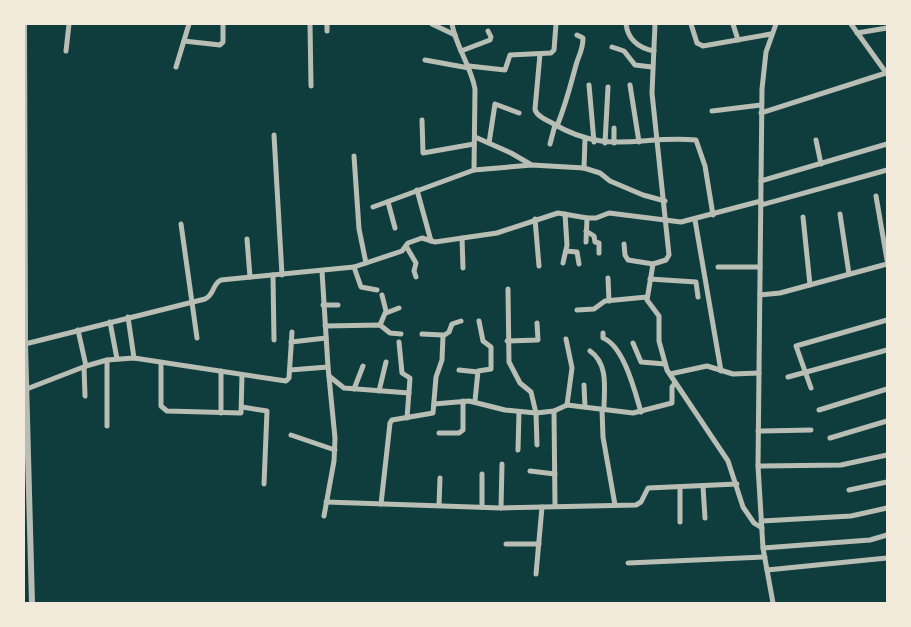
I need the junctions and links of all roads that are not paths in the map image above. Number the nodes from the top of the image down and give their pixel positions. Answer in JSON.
{"nodes":[{"id":1,"x":24,"y":24,"type":"edge"},
{"id":2,"x":69,"y":24,"type":"edge"},
{"id":3,"x":189,"y":24,"type":"edge"},
{"id":4,"x":223,"y":24,"type":"edge"},
{"id":5,"x":310,"y":24,"type":"edge"},
{"id":6,"x":327,"y":24,"type":"edge"},
{"id":7,"x":432,"y":24,"type":"edge"},
{"id":8,"x":452,"y":24,"type":"edge"},
{"id":9,"x":556,"y":24,"type":"edge"},
{"id":10,"x":626,"y":24,"type":"edge"},
{"id":11,"x":655,"y":24,"type":"edge"},
{"id":12,"x":691,"y":24,"type":"edge"},
{"id":13,"x":732,"y":24,"type":"edge"},
{"id":14,"x":776,"y":24,"type":"edge"},
{"id":15,"x":851,"y":24,"type":"edge"},
{"id":16,"x":887,"y":28,"type":"edge"},
{"id":17,"x":327,"y":31,"type":"dead end"},
{"id":18,"x":488,"y":31,"type":"dead end"},
{"id":19,"x":857,"y":33,"type":"junction"},
{"id":20,"x":771,"y":34,"type":"junction"},
{"id":21,"x":454,"y":35,"type":"junction"},
{"id":22,"x":577,"y":35,"type":"dead end"},
{"id":23,"x":738,"y":40,"type":"junction"},
{"id":24,"x":184,"y":41,"type":"junction"},
{"id":25,"x":612,"y":48,"type":"dead end"},
{"id":26,"x":66,"y":51,"type":"dead end"},
{"id":27,"x":461,"y":51,"type":"junction"},
{"id":28,"x":654,"y":51,"type":"junction"},
{"id":29,"x":540,"y":54,"type":"junction"},
{"id":30,"x":425,"y":60,"type":"dead end"},
{"id":31,"x":887,"y":64,"type":"edge"},
{"id":32,"x":881,"y":65,"type":"junction"},
{"id":33,"x":176,"y":67,"type":"dead end"},
{"id":34,"x":469,"y":67,"type":"junction"},
{"id":35,"x":652,"y":67,"type":"junction"},
{"id":36,"x":887,"y":74,"type":"edge"},
{"id":37,"x":589,"y":85,"type":"dead end"},
{"id":38,"x":630,"y":85,"type":"dead end"},
{"id":39,"x":311,"y":86,"type":"dead end"},
{"id":40,"x":608,"y":87,"type":"dead end"},
{"id":41,"x":761,"y":105,"type":"junction"},
{"id":42,"x":712,"y":111,"type":"dead end"},
{"id":43,"x":519,"y":113,"type":"dead end"},
{"id":44,"x":761,"y":113,"type":"junction"},
{"id":45,"x":422,"y":120,"type":"dead end"},
{"id":46,"x":556,"y":125,"type":"junction"},
{"id":47,"x":614,"y":128,"type":"dead end"},
{"id":48,"x":274,"y":134,"type":"dead end"},
{"id":49,"x":475,"y":137,"type":"junction"},
{"id":50,"x":585,"y":139,"type":"junction"},
{"id":51,"x":816,"y":140,"type":"dead end"},
{"id":52,"x":658,"y":141,"type":"junction"},
{"id":53,"x":489,"y":142,"type":"junction"},
{"id":54,"x":594,"y":142,"type":"junction"},
{"id":55,"x":639,"y":142,"type":"junction"},
{"id":56,"x":605,"y":143,"type":"junction"},
{"id":57,"x":614,"y":143,"type":"junction"},
{"id":58,"x":474,"y":144,"type":"junction"},
{"id":59,"x":550,"y":144,"type":"dead end"},
{"id":60,"x":887,"y":144,"type":"edge"},
{"id":61,"x":354,"y":156,"type":"dead end"},
{"id":62,"x":821,"y":164,"type":"junction"},
{"id":63,"x":532,"y":165,"type":"junction"},
{"id":64,"x":584,"y":168,"type":"junction"},
{"id":65,"x":474,"y":170,"type":"junction"},
{"id":66,"x":887,"y":170,"type":"edge"},
{"id":67,"x":761,"y":182,"type":"junction"},
{"id":68,"x":417,"y":190,"type":"junction"},
{"id":69,"x":876,"y":196,"type":"dead end"},
{"id":70,"x":665,"y":201,"type":"junction"},
{"id":71,"x":388,"y":202,"type":"junction"},
{"id":72,"x":761,"y":203,"type":"junction"},
{"id":73,"x":373,"y":207,"type":"dead end"},
{"id":74,"x":565,"y":214,"type":"junction"},
{"id":75,"x":713,"y":214,"type":"junction"},
{"id":76,"x":840,"y":214,"type":"dead end"},
{"id":77,"x":803,"y":216,"type":"dead end"},
{"id":78,"x":587,"y":218,"type":"junction"},
{"id":79,"x":535,"y":219,"type":"junction"},
{"id":80,"x":695,"y":220,"type":"junction"},
{"id":81,"x":667,"y":221,"type":"junction"},
{"id":82,"x":181,"y":224,"type":"dead end"},
{"id":83,"x":395,"y":228,"type":"dead end"},
{"id":84,"x":586,"y":231,"type":"junction"},
{"id":85,"x":462,"y":238,"type":"junction"},
{"id":86,"x":247,"y":239,"type":"dead end"},
{"id":87,"x":431,"y":241,"type":"junction"},
{"id":88,"x":586,"y":242,"type":"dead end"},
{"id":89,"x":624,"y":244,"type":"dead end"},
{"id":90,"x":406,"y":246,"type":"junction"},
{"id":91,"x":566,"y":251,"type":"junction"},
{"id":92,"x":599,"y":253,"type":"dead end"},
{"id":93,"x":887,"y":260,"type":"edge"},
{"id":94,"x":366,"y":263,"type":"junction"},
{"id":95,"x":563,"y":263,"type":"dead end"},
{"id":96,"x":579,"y":264,"type":"dead end"},
{"id":97,"x":653,"y":264,"type":"junction"},
{"id":98,"x":887,"y":264,"type":"edge"},
{"id":99,"x":539,"y":266,"type":"dead end"},
{"id":100,"x":760,"y":266,"type":"junction"},
{"id":101,"x":354,"y":267,"type":"junction"},
{"id":102,"x":718,"y":267,"type":"dead end"},
{"id":103,"x":463,"y":268,"type":"dead end"},
{"id":104,"x":322,"y":271,"type":"junction"},
{"id":105,"x":282,"y":274,"type":"junction"},
{"id":106,"x":850,"y":274,"type":"junction"},
{"id":107,"x":273,"y":275,"type":"junction"},
{"id":108,"x":250,"y":277,"type":"junction"},
{"id":109,"x":416,"y":277,"type":"dead end"},
{"id":110,"x":608,"y":278,"type":"dead end"},
{"id":111,"x":650,"y":279,"type":"junction"},
{"id":112,"x":810,"y":285,"type":"junction"},
{"id":113,"x":508,"y":289,"type":"dead end"},
{"id":114,"x":377,"y":290,"type":"dead end"},
{"id":115,"x":382,"y":295,"type":"dead end"},
{"id":116,"x":760,"y":295,"type":"junction"},
{"id":117,"x":647,"y":297,"type":"junction"},
{"id":118,"x":698,"y":297,"type":"dead end"},
{"id":119,"x":609,"y":301,"type":"junction"},
{"id":120,"x":190,"y":302,"type":"junction"},
{"id":121,"x":338,"y":305,"type":"dead end"},
{"id":122,"x":323,"y":306,"type":"junction"},
{"id":123,"x":399,"y":308,"type":"dead end"},
{"id":124,"x":577,"y":310,"type":"dead end"},
{"id":125,"x":386,"y":313,"type":"junction"},
{"id":126,"x":128,"y":317,"type":"junction"},
{"id":127,"x":461,"y":320,"type":"dead end"},
{"id":128,"x":887,"y":320,"type":"edge"},
{"id":129,"x":110,"y":322,"type":"junction"},
{"id":130,"x":480,"y":322,"type":"dead end"},
{"id":131,"x":537,"y":324,"type":"dead end"},
{"id":132,"x":380,"y":325,"type":"junction"},
{"id":133,"x":325,"y":326,"type":"junction"},
{"id":134,"x":78,"y":330,"type":"junction"},
{"id":135,"x":292,"y":332,"type":"dead end"},
{"id":136,"x":603,"y":333,"type":"dead end"},
{"id":137,"x":401,"y":334,"type":"dead end"},
{"id":138,"x":422,"y":334,"type":"dead end"},
{"id":139,"x":443,"y":335,"type":"junction"},
{"id":140,"x":197,"y":338,"type":"dead end"},
{"id":141,"x":326,"y":338,"type":"junction"},
{"id":142,"x":566,"y":339,"type":"dead end"},
{"id":143,"x":274,"y":340,"type":"dead end"},
{"id":144,"x":507,"y":341,"type":"junction"},
{"id":145,"x":291,"y":342,"type":"junction"},
{"id":146,"x":399,"y":342,"type":"dead end"},
{"id":147,"x":633,"y":343,"type":"dead end"},
{"id":148,"x":25,"y":344,"type":"edge"},
{"id":149,"x":887,"y":350,"type":"edge"},
{"id":150,"x":590,"y":351,"type":"dead end"},
{"id":151,"x":134,"y":358,"type":"junction"},
{"id":152,"x":117,"y":359,"type":"junction"},
{"id":153,"x":107,"y":360,"type":"junction"},
{"id":154,"x":386,"y":362,"type":"dead end"},
{"id":155,"x":161,"y":363,"type":"junction"},
{"id":156,"x":665,"y":364,"type":"junction"},
{"id":157,"x":85,"y":366,"type":"junction"},
{"id":158,"x":363,"y":366,"type":"dead end"},
{"id":159,"x":328,"y":367,"type":"junction"},
{"id":160,"x":290,"y":370,"type":"junction"},
{"id":161,"x":459,"y":370,"type":"dead end"},
{"id":162,"x":221,"y":371,"type":"junction"},
{"id":163,"x":721,"y":371,"type":"junction"},
{"id":164,"x":478,"y":372,"type":"junction"},
{"id":165,"x":759,"y":373,"type":"junction"},
{"id":166,"x":805,"y":373,"type":"junction"},
{"id":167,"x":670,"y":374,"type":"junction"},
{"id":168,"x":242,"y":375,"type":"junction"},
{"id":169,"x":329,"y":376,"type":"junction"},
{"id":170,"x":788,"y":377,"type":"dead end"},
{"id":171,"x":675,"y":382,"type":"junction"},
{"id":172,"x":584,"y":385,"type":"dead end"},
{"id":173,"x":811,"y":388,"type":"dead end"},
{"id":174,"x":354,"y":389,"type":"junction"},
{"id":175,"x":887,"y":389,"type":"edge"},
{"id":176,"x":25,"y":390,"type":"edge"},
{"id":177,"x":379,"y":391,"type":"junction"},
{"id":178,"x":409,"y":393,"type":"junction"},
{"id":179,"x":85,"y":396,"type":"dead end"},
{"id":180,"x":463,"y":400,"type":"junction"},
{"id":181,"x":475,"y":401,"type":"junction"},
{"id":182,"x":434,"y":404,"type":"junction"},
{"id":183,"x":567,"y":405,"type":"junction"},
{"id":184,"x":242,"y":407,"type":"junction"},
{"id":185,"x":585,"y":407,"type":"junction"},
{"id":186,"x":603,"y":409,"type":"junction"},
{"id":187,"x":819,"y":410,"type":"dead end"},
{"id":188,"x":554,"y":411,"type":"junction"},
{"id":189,"x":519,"y":412,"type":"junction"},
{"id":190,"x":641,"y":412,"type":"junction"},
{"id":191,"x":221,"y":413,"type":"junction"},
{"id":192,"x":536,"y":413,"type":"junction"},
{"id":193,"x":408,"y":418,"type":"junction"},
{"id":194,"x":887,"y":421,"type":"edge"},
{"id":195,"x":107,"y":426,"type":"dead end"},
{"id":196,"x":811,"y":430,"type":"dead end"},
{"id":197,"x":758,"y":431,"type":"junction"},
{"id":198,"x":439,"y":433,"type":"dead end"},
{"id":199,"x":290,"y":434,"type":"dead end"},
{"id":200,"x":830,"y":438,"type":"dead end"},
{"id":201,"x":537,"y":445,"type":"dead end"},
{"id":202,"x":335,"y":450,"type":"junction"},
{"id":203,"x":518,"y":450,"type":"dead end"},
{"id":204,"x":887,"y":455,"type":"edge"},
{"id":205,"x":502,"y":464,"type":"dead end"},
{"id":206,"x":758,"y":466,"type":"junction"},
{"id":207,"x":530,"y":471,"type":"dead end"},
{"id":208,"x":482,"y":474,"type":"dead end"},
{"id":209,"x":555,"y":474,"type":"junction"},
{"id":210,"x":440,"y":478,"type":"dead end"},
{"id":211,"x":887,"y":482,"type":"edge"},
{"id":212,"x":264,"y":484,"type":"dead end"},
{"id":213,"x":737,"y":484,"type":"junction"},
{"id":214,"x":703,"y":486,"type":"junction"},
{"id":215,"x":680,"y":487,"type":"junction"},
{"id":216,"x":848,"y":490,"type":"dead end"},
{"id":217,"x":326,"y":502,"type":"junction"},
{"id":218,"x":381,"y":504,"type":"junction"},
{"id":219,"x":615,"y":505,"type":"junction"},
{"id":220,"x":440,"y":506,"type":"junction"},
{"id":221,"x":554,"y":506,"type":"junction"},
{"id":222,"x":482,"y":507,"type":"junction"},
{"id":223,"x":542,"y":507,"type":"junction"},
{"id":224,"x":501,"y":508,"type":"junction"},
{"id":225,"x":887,"y":508,"type":"edge"},
{"id":226,"x":324,"y":516,"type":"dead end"},
{"id":227,"x":705,"y":518,"type":"dead end"},
{"id":228,"x":761,"y":521,"type":"junction"},
{"id":229,"x":680,"y":522,"type":"dead end"},
{"id":230,"x":762,"y":528,"type":"junction"},
{"id":231,"x":887,"y":536,"type":"edge"},
{"id":232,"x":506,"y":544,"type":"dead end"},
{"id":233,"x":539,"y":544,"type":"junction"},
{"id":234,"x":763,"y":548,"type":"junction"},
{"id":235,"x":765,"y":557,"type":"junction"},
{"id":236,"x":887,"y":558,"type":"edge"},
{"id":237,"x":628,"y":563,"type":"dead end"},
{"id":238,"x":767,"y":570,"type":"junction"},
{"id":239,"x":536,"y":574,"type":"dead end"},
{"id":240,"x":32,"y":603,"type":"edge"},
{"id":241,"x":772,"y":603,"type":"edge"}],
"edges":[{"from":1,"to":148,"type":"street"},
{"from":2,"to":26,"type":"street"},
{"from":3,"to":24,"type":"street"},
{"from":4,"to":24,"type":"street"},
{"from":5,"to":39,"type":"street"},
{"from":6,"to":17,"type":"street"},
{"from":7,"to":21,"type":"street"},
{"from":8,"to":21,"type":"street"},
{"from":9,"to":29,"type":"street"},
{"from":10,"to":28,"type":"street"},
{"from":11,"to":28,"type":"street"},
{"from":12,"to":23,"type":"street"},
{"from":13,"to":23,"type":"street"},
{"from":14,"to":20,"type":"street"},
{"from":15,"to":19,"type":"street"},
{"from":16,"to":19,"type":"street"},
{"from":18,"to":27,"type":"street"},
{"from":19,"to":32,"type":"street"},
{"from":20,"to":23,"type":"street"},
{"from":20,"to":41,"type":"street"},
{"from":21,"to":27,"type":"street"},
{"from":22,"to":46,"type":"street"},
{"from":24,"to":33,"type":"street"},
{"from":25,"to":35,"type":"street"},
{"from":27,"to":34,"type":"street"},
{"from":28,"to":35,"type":"street"},
{"from":29,"to":34,"type":"street"},
{"from":29,"to":46,"type":"street"},
{"from":30,"to":34,"type":"street"},
{"from":31,"to":32,"type":"street"},
{"from":32,"to":36,"type":"street"},
{"from":34,"to":49,"type":"street"},
{"from":35,"to":52,"type":"street"},
{"from":36,"to":44,"type":"street"},
{"from":37,"to":54,"type":"street"},
{"from":38,"to":55,"type":"street"},
{"from":40,"to":56,"type":"street"},
{"from":41,"to":42,"type":"street"},
{"from":41,"to":44,"type":"street"},
{"from":43,"to":53,"type":"street"},
{"from":44,"to":67,"type":"street"},
{"from":45,"to":58,"type":"street"},
{"from":46,"to":50,"type":"street"},
{"from":46,"to":59,"type":"street"},
{"from":47,"to":57,"type":"street"},
{"from":48,"to":105,"type":"street"},
{"from":49,"to":53,"type":"street"},
{"from":49,"to":58,"type":"street"},
{"from":50,"to":54,"type":"street"},
{"from":50,"to":64,"type":"street"},
{"from":51,"to":62,"type":"street"},
{"from":52,"to":55,"type":"street"},
{"from":52,"to":70,"type":"street"},
{"from":52,"to":75,"type":"street"},
{"from":53,"to":63,"type":"street"},
{"from":54,"to":56,"type":"street"},
{"from":55,"to":57,"type":"street"},
{"from":56,"to":57,"type":"street"},
{"from":58,"to":65,"type":"street"},
{"from":60,"to":62,"type":"street"},
{"from":61,"to":94,"type":"street"},
{"from":62,"to":67,"type":"street"},
{"from":63,"to":64,"type":"street"},
{"from":63,"to":65,"type":"street"},
{"from":64,"to":70,"type":"street"},
{"from":65,"to":68,"type":"street"},
{"from":66,"to":72,"type":"street"},
{"from":67,"to":72,"type":"street"},
{"from":68,"to":71,"type":"street"},
{"from":68,"to":87,"type":"street"},
{"from":69,"to":93,"type":"street"},
{"from":70,"to":81,"type":"street"},
{"from":71,"to":73,"type":"street"},
{"from":71,"to":83,"type":"street"},
{"from":72,"to":75,"type":"street"},
{"from":72,"to":100,"type":"street"},
{"from":74,"to":78,"type":"street"},
{"from":74,"to":79,"type":"street"},
{"from":74,"to":91,"type":"street"},
{"from":75,"to":80,"type":"street"},
{"from":76,"to":106,"type":"street"},
{"from":77,"to":112,"type":"street"},
{"from":78,"to":81,"type":"street"},
{"from":78,"to":84,"type":"street"},
{"from":79,"to":85,"type":"street"},
{"from":79,"to":99,"type":"street"},
{"from":80,"to":81,"type":"street"},
{"from":80,"to":163,"type":"street"},
{"from":81,"to":97,"type":"street"},
{"from":82,"to":120,"type":"street"},
{"from":84,"to":88,"type":"street"},
{"from":84,"to":92,"type":"street"},
{"from":85,"to":87,"type":"street"},
{"from":85,"to":103,"type":"street"},
{"from":86,"to":108,"type":"street"},
{"from":87,"to":90,"type":"street"},
{"from":89,"to":97,"type":"street"},
{"from":90,"to":94,"type":"street"},
{"from":90,"to":109,"type":"street"},
{"from":91,"to":95,"type":"street"},
{"from":91,"to":96,"type":"street"},
{"from":94,"to":101,"type":"street"},
{"from":97,"to":111,"type":"street"},
{"from":98,"to":106,"type":"street"},
{"from":100,"to":102,"type":"street"},
{"from":100,"to":116,"type":"street"},
{"from":101,"to":104,"type":"street"},
{"from":101,"to":114,"type":"street"},
{"from":104,"to":105,"type":"street"},
{"from":104,"to":122,"type":"street"},
{"from":105,"to":107,"type":"street"},
{"from":106,"to":112,"type":"street"},
{"from":107,"to":108,"type":"street"},
{"from":107,"to":143,"type":"street"},
{"from":108,"to":120,"type":"street"},
{"from":110,"to":119,"type":"street"},
{"from":111,"to":117,"type":"street"},
{"from":111,"to":118,"type":"street"},
{"from":112,"to":116,"type":"street"},
{"from":113,"to":144,"type":"street"},
{"from":115,"to":125,"type":"street"},
{"from":116,"to":165,"type":"street"},
{"from":117,"to":119,"type":"street"},
{"from":117,"to":156,"type":"street"},
{"from":119,"to":124,"type":"street"},
{"from":120,"to":126,"type":"street"},
{"from":120,"to":140,"type":"street"},
{"from":121,"to":122,"type":"street"},
{"from":122,"to":133,"type":"street"},
{"from":123,"to":125,"type":"street"},
{"from":125,"to":132,"type":"street"},
{"from":126,"to":129,"type":"street"},
{"from":126,"to":151,"type":"street"},
{"from":127,"to":139,"type":"street"},
{"from":128,"to":166,"type":"street"},
{"from":129,"to":134,"type":"street"},
{"from":129,"to":152,"type":"street"},
{"from":130,"to":164,"type":"street"},
{"from":131,"to":144,"type":"street"},
{"from":132,"to":133,"type":"street"},
{"from":132,"to":137,"type":"street"},
{"from":133,"to":141,"type":"street"},
{"from":134,"to":148,"type":"street"},
{"from":134,"to":157,"type":"street"},
{"from":135,"to":145,"type":"street"},
{"from":136,"to":190,"type":"street"},
{"from":138,"to":139,"type":"street"},
{"from":139,"to":182,"type":"street"},
{"from":141,"to":145,"type":"street"},
{"from":141,"to":159,"type":"street"},
{"from":142,"to":183,"type":"street"},
{"from":144,"to":192,"type":"street"},
{"from":145,"to":160,"type":"street"},
{"from":146,"to":178,"type":"street"},
{"from":147,"to":156,"type":"street"},
{"from":148,"to":176,"type":"street"},
{"from":149,"to":166,"type":"street"},
{"from":150,"to":186,"type":"street"},
{"from":151,"to":152,"type":"street"},
{"from":151,"to":155,"type":"street"},
{"from":152,"to":153,"type":"street"},
{"from":153,"to":157,"type":"street"},
{"from":153,"to":195,"type":"street"},
{"from":154,"to":177,"type":"street"},
{"from":155,"to":162,"type":"street"},
{"from":155,"to":191,"type":"street"},
{"from":156,"to":167,"type":"street"},
{"from":157,"to":176,"type":"street"},
{"from":157,"to":179,"type":"street"},
{"from":158,"to":174,"type":"street"},
{"from":159,"to":160,"type":"street"},
{"from":159,"to":169,"type":"street"},
{"from":160,"to":168,"type":"street"},
{"from":161,"to":164,"type":"street"},
{"from":162,"to":168,"type":"street"},
{"from":162,"to":191,"type":"street"},
{"from":163,"to":165,"type":"street"},
{"from":163,"to":167,"type":"street"},
{"from":164,"to":181,"type":"street"},
{"from":165,"to":197,"type":"street"},
{"from":166,"to":170,"type":"street"},
{"from":166,"to":173,"type":"street"},
{"from":167,"to":171,"type":"street"},
{"from":168,"to":184,"type":"street"},
{"from":169,"to":174,"type":"street"},
{"from":169,"to":202,"type":"street"},
{"from":171,"to":190,"type":"street"},
{"from":171,"to":213,"type":"street"},
{"from":172,"to":185,"type":"street"},
{"from":174,"to":177,"type":"street"},
{"from":175,"to":187,"type":"street"},
{"from":176,"to":240,"type":"street"},
{"from":177,"to":178,"type":"street"},
{"from":178,"to":193,"type":"street"},
{"from":180,"to":181,"type":"street"},
{"from":180,"to":182,"type":"street"},
{"from":180,"to":198,"type":"street"},
{"from":181,"to":189,"type":"street"},
{"from":182,"to":193,"type":"street"},
{"from":183,"to":185,"type":"street"},
{"from":183,"to":188,"type":"street"},
{"from":184,"to":191,"type":"street"},
{"from":184,"to":212,"type":"street"},
{"from":185,"to":186,"type":"street"},
{"from":186,"to":190,"type":"street"},
{"from":186,"to":219,"type":"street"},
{"from":188,"to":192,"type":"street"},
{"from":188,"to":209,"type":"street"},
{"from":189,"to":192,"type":"street"},
{"from":189,"to":203,"type":"street"},
{"from":192,"to":201,"type":"street"},
{"from":193,"to":218,"type":"street"},
{"from":194,"to":200,"type":"street"},
{"from":196,"to":197,"type":"street"},
{"from":197,"to":206,"type":"street"},
{"from":199,"to":202,"type":"street"},
{"from":202,"to":217,"type":"street"},
{"from":204,"to":206,"type":"street"},
{"from":205,"to":224,"type":"street"},
{"from":206,"to":228,"type":"street"},
{"from":207,"to":209,"type":"street"},
{"from":208,"to":222,"type":"street"},
{"from":209,"to":221,"type":"street"},
{"from":210,"to":220,"type":"street"},
{"from":211,"to":216,"type":"street"},
{"from":213,"to":214,"type":"street"},
{"from":213,"to":230,"type":"street"},
{"from":214,"to":215,"type":"street"},
{"from":214,"to":227,"type":"street"},
{"from":215,"to":219,"type":"street"},
{"from":215,"to":229,"type":"street"},
{"from":217,"to":218,"type":"street"},
{"from":217,"to":226,"type":"street"},
{"from":218,"to":220,"type":"street"},
{"from":219,"to":221,"type":"street"},
{"from":220,"to":222,"type":"street"},
{"from":221,"to":223,"type":"street"},
{"from":222,"to":224,"type":"street"},
{"from":223,"to":224,"type":"street"},
{"from":223,"to":233,"type":"street"},
{"from":225,"to":228,"type":"street"},
{"from":228,"to":230,"type":"street"},
{"from":230,"to":234,"type":"street"},
{"from":231,"to":234,"type":"street"},
{"from":232,"to":233,"type":"street"},
{"from":233,"to":239,"type":"street"},
{"from":234,"to":235,"type":"street"},
{"from":235,"to":237,"type":"street"},
{"from":235,"to":238,"type":"street"},
{"from":236,"to":238,"type":"street"},
{"from":238,"to":241,"type":"street"}]}
